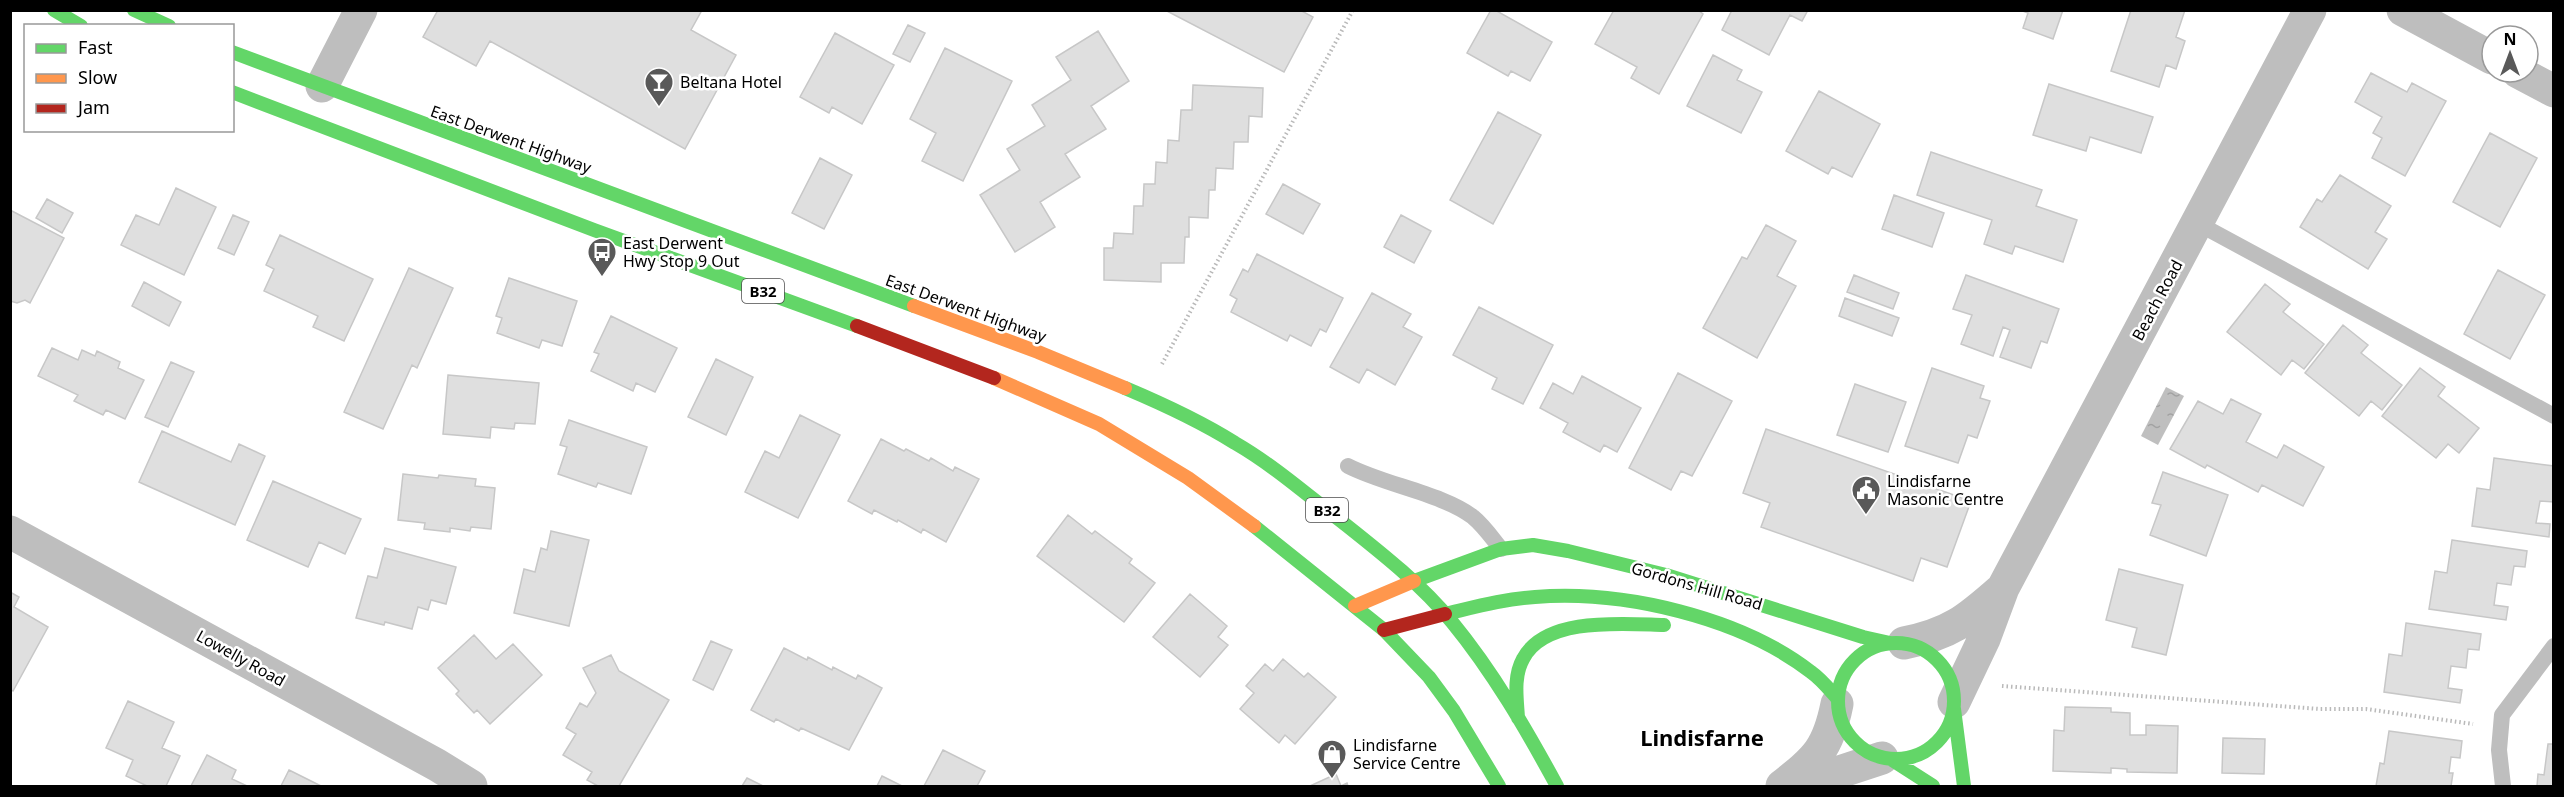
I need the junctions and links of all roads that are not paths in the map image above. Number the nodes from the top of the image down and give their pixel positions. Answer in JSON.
{"nodes":[{"id":1,"x":54,"y":10,"type":"edge"},
{"id":2,"x":134,"y":10,"type":"edge"},
{"id":3,"x":361,"y":10,"type":"edge"},
{"id":4,"x":2310,"y":10,"type":"edge"},
{"id":5,"x":2403,"y":10,"type":"edge"},
{"id":6,"x":78,"y":24,"type":"edge"},
{"id":7,"x":165,"y":24,"type":"edge"},
{"id":8,"x":2480,"y":52,"type":"edge"},
{"id":9,"x":234,"y":53,"type":"edge"},
{"id":10,"x":322,"y":86,"type":"junction"},
{"id":11,"x":234,"y":93,"type":"edge"},
{"id":12,"x":2197,"y":223,"type":"junction"},
{"id":13,"x":2553,"y":416,"type":"edge"},
{"id":14,"x":1348,"y":466,"type":"dead end"},
{"id":15,"x":10,"y":532,"type":"edge"},
{"id":16,"x":1501,"y":549,"type":"junction"},
{"id":17,"x":1414,"y":581,"type":"junction"},
{"id":18,"x":2003,"y":588,"type":"junction"},
{"id":19,"x":1355,"y":606,"type":"junction"},
{"id":20,"x":1445,"y":615,"type":"junction"},
{"id":21,"x":1728,"y":627,"type":"junction"},
{"id":22,"x":1384,"y":630,"type":"junction"},
{"id":23,"x":1897,"y":643,"type":"junction"},
{"id":24,"x":2553,"y":646,"type":"edge"},
{"id":25,"x":1957,"y":698,"type":"junction"},
{"id":26,"x":1837,"y":701,"type":"junction"},
{"id":27,"x":1518,"y":717,"type":"junction"},
{"id":28,"x":1887,"y":758,"type":"junction"},
{"id":29,"x":471,"y":786,"type":"edge"},
{"id":30,"x":1499,"y":786,"type":"edge"},
{"id":31,"x":1557,"y":786,"type":"edge"},
{"id":32,"x":1782,"y":786,"type":"edge"},
{"id":33,"x":1797,"y":786,"type":"edge"},
{"id":34,"x":1933,"y":786,"type":"edge"},
{"id":35,"x":1964,"y":786,"type":"edge"},
{"id":36,"x":2503,"y":786,"type":"edge"}],
"edges":[{"from":1,"to":6,"type":"main road"},
{"from":2,"to":7,"type":"main road"},
{"from":3,"to":10,"type":"street"},
{"from":4,"to":12,"type":"street","name":"Beach Road"},
{"from":5,"to":8,"type":"street"},
{"from":9,"to":10,"type":"main road","name":"East Derwent Highway","number":"B32"},
{"from":10,"to":17,"type":"main road","name":"East Derwent Highway","number":"B32"},
{"from":11,"to":19,"type":"main road","number":"B32"},
{"from":12,"to":13,"type":"lane"},
{"from":12,"to":18,"type":"street","name":"Beach Road"},
{"from":14,"to":16,"type":"lane"},
{"from":15,"to":29,"type":"street","name":"Lowelly Road"},
{"from":16,"to":17,"type":"main road","name":"Gordons Hill Road"},
{"from":16,"to":23,"type":"main road","name":"Gordons Hill Road"},
{"from":17,"to":19,"type":"main road","name":"Gordons Hill Road"},
{"from":17,"to":20,"type":"main road","name":"East Derwent Highway","number":"B32"},
{"from":18,"to":23,"type":"street","name":"Beach Road"},
{"from":18,"to":25,"type":"street","name":"Beach Road"},
{"from":19,"to":22,"type":"main road","number":"B32"},
{"from":20,"to":21,"type":"main road","name":"Gordons Hill Road"},
{"from":20,"to":22,"type":"main road","name":"Gordons Hill Road"},
{"from":20,"to":27,"type":"main road","name":"East Derwent Highway","number":"B32"},
{"from":21,"to":26,"type":"main road","name":"Gordons Hill Road"},
{"from":21,"to":27,"type":"main road"},
{"from":22,"to":30,"type":"main road","number":"B32"},
{"from":23,"to":25,"type":"main road"},
{"from":23,"to":26,"type":"main road"},
{"from":24,"to":36,"type":"lane"},
{"from":25,"to":28,"type":"main road"},
{"from":25,"to":35,"type":"main road"},
{"from":26,"to":28,"type":"main road"},
{"from":26,"to":32,"type":"street"},
{"from":27,"to":31,"type":"main road","name":"East Derwent Highway","number":"B32"},
{"from":28,"to":33,"type":"street"},
{"from":28,"to":34,"type":"main road"}]}
